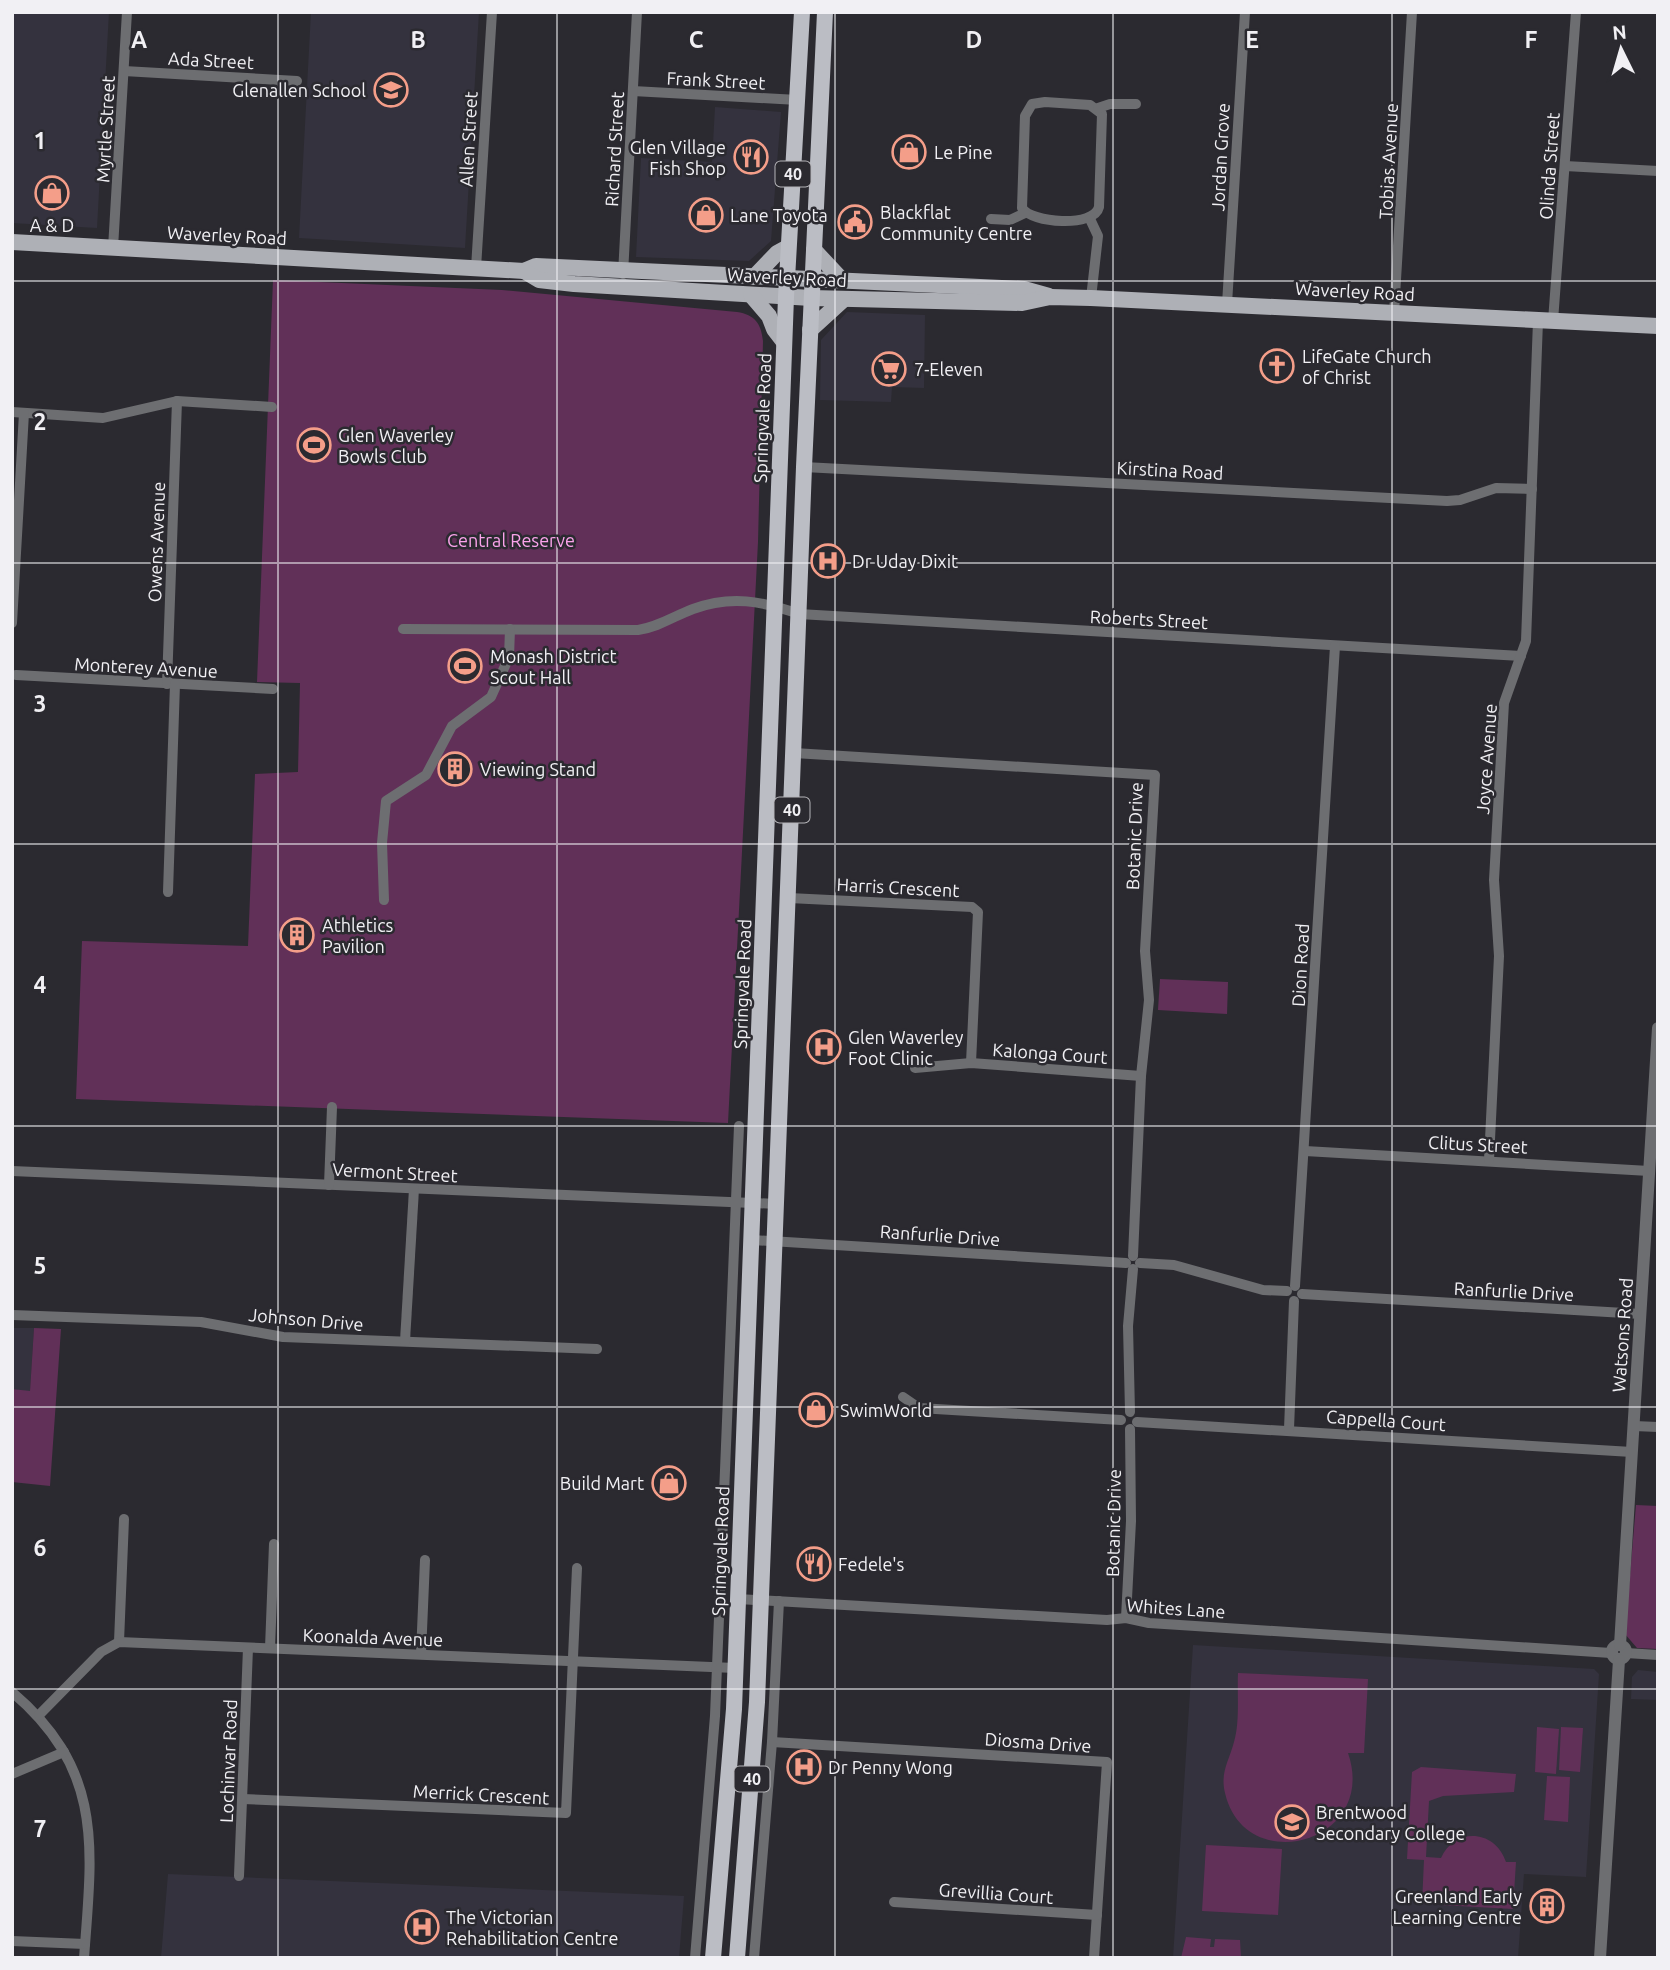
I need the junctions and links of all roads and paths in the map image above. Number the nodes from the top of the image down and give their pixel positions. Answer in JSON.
{"nodes":[{"id":1,"x":127,"y":12,"type":"edge"},
{"id":2,"x":492,"y":12,"type":"edge"},
{"id":3,"x":636,"y":12,"type":"edge"},
{"id":4,"x":803,"y":12,"type":"edge"},
{"id":5,"x":825,"y":12,"type":"edge"},
{"id":6,"x":1245,"y":12,"type":"edge"},
{"id":7,"x":1412,"y":12,"type":"edge"},
{"id":8,"x":1576,"y":12,"type":"edge"},
{"id":9,"x":124,"y":71,"type":"junction"},
{"id":10,"x":297,"y":81,"type":"dead end"},
{"id":11,"x":633,"y":92,"type":"junction"},
{"id":12,"x":798,"y":100,"type":"junction"},
{"id":13,"x":1136,"y":104,"type":"dead end"},
{"id":14,"x":1098,"y":108,"type":"junction"},
{"id":15,"x":1565,"y":166,"type":"junction"},
{"id":16,"x":1658,"y":172,"type":"edge"},
{"id":17,"x":1025,"y":213,"type":"junction"},
{"id":18,"x":991,"y":219,"type":"dead end"},
{"id":19,"x":1090,"y":219,"type":"junction"},
{"id":20,"x":12,"y":242,"type":"edge"},
{"id":21,"x":788,"y":247,"type":"junction"},
{"id":22,"x":113,"y":248,"type":"junction"},
{"id":23,"x":814,"y":250,"type":"junction"},
{"id":24,"x":477,"y":268,"type":"junction"},
{"id":25,"x":623,"y":270,"type":"junction"},
{"id":26,"x":524,"y":271,"type":"junction"},
{"id":27,"x":754,"y":277,"type":"junction"},
{"id":28,"x":786,"y":278,"type":"junction"},
{"id":29,"x":812,"y":279,"type":"junction"},
{"id":30,"x":843,"y":281,"type":"junction"},
{"id":31,"x":621,"y":288,"type":"junction"},
{"id":32,"x":751,"y":295,"type":"junction"},
{"id":33,"x":786,"y":297,"type":"junction"},
{"id":34,"x":1050,"y":297,"type":"junction"},
{"id":35,"x":811,"y":298,"type":"junction"},
{"id":36,"x":1091,"y":298,"type":"junction"},
{"id":37,"x":844,"y":299,"type":"junction"},
{"id":38,"x":1227,"y":304,"type":"junction"},
{"id":39,"x":1394,"y":313,"type":"junction"},
{"id":40,"x":1546,"y":321,"type":"junction"},
{"id":41,"x":1658,"y":326,"type":"edge"},
{"id":42,"x":810,"y":330,"type":"junction"},
{"id":43,"x":784,"y":342,"type":"junction"},
{"id":44,"x":177,"y":401,"type":"junction"},
{"id":45,"x":272,"y":407,"type":"dead end"},
{"id":46,"x":12,"y":412,"type":"edge"},
{"id":47,"x":24,"y":413,"type":"junction"},
{"id":48,"x":804,"y":467,"type":"junction"},
{"id":49,"x":1532,"y":489,"type":"junction"},
{"id":50,"x":775,"y":606,"type":"junction"},
{"id":51,"x":799,"y":614,"type":"junction"},
{"id":52,"x":12,"y":623,"type":"edge"},
{"id":53,"x":403,"y":629,"type":"dead end"},
{"id":54,"x":510,"y":629,"type":"junction"},
{"id":55,"x":1335,"y":646,"type":"junction"},
{"id":56,"x":1521,"y":656,"type":"junction"},
{"id":57,"x":14,"y":675,"type":"edge"},
{"id":58,"x":171,"y":684,"type":"junction"},
{"id":59,"x":273,"y":689,"type":"dead end"},
{"id":60,"x":794,"y":753,"type":"junction"},
{"id":61,"x":168,"y":892,"type":"dead end"},
{"id":62,"x":789,"y":898,"type":"junction"},
{"id":63,"x":384,"y":900,"type":"dead end"},
{"id":64,"x":1658,"y":1028,"type":"edge"},
{"id":65,"x":971,"y":1063,"type":"junction"},
{"id":66,"x":915,"y":1068,"type":"dead end"},
{"id":67,"x":1141,"y":1076,"type":"junction"},
{"id":68,"x":332,"y":1107,"type":"dead end"},
{"id":69,"x":739,"y":1126,"type":"dead end"},
{"id":70,"x":1305,"y":1151,"type":"junction"},
{"id":71,"x":1489,"y":1160,"type":"junction"},
{"id":72,"x":12,"y":1171,"type":"edge"},
{"id":73,"x":1649,"y":1171,"type":"junction"},
{"id":74,"x":328,"y":1185,"type":"junction"},
{"id":75,"x":414,"y":1189,"type":"junction"},
{"id":76,"x":735,"y":1202,"type":"junction"},
{"id":77,"x":753,"y":1203,"type":"junction"},
{"id":78,"x":777,"y":1204,"type":"junction"},
{"id":79,"x":751,"y":1240,"type":"junction"},
{"id":80,"x":776,"y":1241,"type":"junction"},
{"id":81,"x":1133,"y":1263,"type":"junction"},
{"id":82,"x":1295,"y":1293,"type":"junction"},
{"id":83,"x":1641,"y":1314,"type":"junction"},
{"id":84,"x":12,"y":1315,"type":"edge"},
{"id":85,"x":405,"y":1341,"type":"junction"},
{"id":86,"x":597,"y":1349,"type":"dead end"},
{"id":87,"x":903,"y":1397,"type":"dead end"},
{"id":88,"x":1130,"y":1412,"type":"junction"},
{"id":89,"x":1121,"y":1420,"type":"junction"},
{"id":90,"x":1134,"y":1425,"type":"junction"},
{"id":91,"x":1634,"y":1426,"type":"junction"},
{"id":92,"x":1658,"y":1427,"type":"edge"},
{"id":93,"x":1289,"y":1429,"type":"junction"},
{"id":94,"x":1632,"y":1452,"type":"junction"},
{"id":95,"x":124,"y":1519,"type":"dead end"},
{"id":96,"x":274,"y":1544,"type":"dead end"},
{"id":97,"x":425,"y":1560,"type":"dead end"},
{"id":98,"x":577,"y":1568,"type":"dead end"},
{"id":99,"x":738,"y":1599,"type":"junction"},
{"id":100,"x":761,"y":1600,"type":"junction"},
{"id":101,"x":779,"y":1601,"type":"junction"},
{"id":102,"x":1126,"y":1618,"type":"junction"},
{"id":103,"x":118,"y":1642,"type":"junction"},
{"id":104,"x":248,"y":1648,"type":"junction"},
{"id":105,"x":270,"y":1648,"type":"junction"},
{"id":106,"x":1619,"y":1653,"type":"junction"},
{"id":107,"x":421,"y":1654,"type":"junction"},
{"id":108,"x":1658,"y":1655,"type":"edge"},
{"id":109,"x":574,"y":1661,"type":"junction"},
{"id":110,"x":716,"y":1668,"type":"junction"},
{"id":111,"x":735,"y":1668,"type":"junction"},
{"id":112,"x":12,"y":1692,"type":"edge"},
{"id":113,"x":39,"y":1714,"type":"junction"},
{"id":114,"x":772,"y":1742,"type":"junction"},
{"id":115,"x":64,"y":1752,"type":"junction"},
{"id":116,"x":12,"y":1774,"type":"edge"},
{"id":117,"x":243,"y":1799,"type":"junction"},
{"id":118,"x":239,"y":1876,"type":"dead end"},
{"id":119,"x":894,"y":1902,"type":"dead end"},
{"id":120,"x":1097,"y":1915,"type":"junction"},
{"id":121,"x":12,"y":1941,"type":"edge"},
{"id":122,"x":85,"y":1944,"type":"junction"},
{"id":123,"x":84,"y":1958,"type":"edge"},
{"id":124,"x":695,"y":1958,"type":"edge"},
{"id":125,"x":713,"y":1958,"type":"edge"},
{"id":126,"x":737,"y":1958,"type":"edge"},
{"id":127,"x":754,"y":1958,"type":"edge"},
{"id":128,"x":1094,"y":1958,"type":"edge"},
{"id":129,"x":1600,"y":1958,"type":"edge"}],
"edges":[{"from":1,"to":9,"type":"street","name":"Myrtle Street"},
{"from":2,"to":24,"type":"street","name":"Allen Street"},
{"from":3,"to":11,"type":"street","name":"Richard Street"},
{"from":4,"to":12,"type":"highway","name":"Springvale Road","number":"40"},
{"from":5,"to":23,"type":"highway","number":"40"},
{"from":6,"to":38,"type":"street","name":"Jordan Grove"},
{"from":7,"to":39,"type":"street","name":"Tobias Avenue"},
{"from":8,"to":15,"type":"street","name":"Olinda Street"},
{"from":9,"to":10,"type":"street","name":"Ada Street"},
{"from":9,"to":22,"type":"street","name":"Myrtle Street"},
{"from":11,"to":12,"type":"street","name":"Frank Street"},
{"from":11,"to":25,"type":"street","name":"Richard Street"},
{"from":12,"to":21,"type":"highway","name":"Springvale Road","number":"40"},
{"from":13,"to":14,"type":"street"},
{"from":14,"to":17,"type":"street"},
{"from":14,"to":19,"type":"street"},
{"from":15,"to":16,"type":"street"},
{"from":15,"to":40,"type":"street","name":"Olinda Street"},
{"from":17,"to":18,"type":"street"},
{"from":17,"to":19,"type":"street"},
{"from":19,"to":36,"type":"street"},
{"from":20,"to":22,"type":"main road","name":"Waverley Road"},
{"from":21,"to":27,"type":"main road"},
{"from":21,"to":28,"type":"highway","name":"Springvale Road","number":"40"},
{"from":22,"to":24,"type":"main road","name":"Waverley Road"},
{"from":23,"to":29,"type":"highway","number":"40"},
{"from":23,"to":30,"type":"main road"},
{"from":24,"to":26,"type":"main road","name":"Waverley Road"},
{"from":25,"to":26,"type":"main road","name":"Waverley Road"},
{"from":25,"to":27,"type":"main road","name":"Waverley Road"},
{"from":25,"to":31,"type":"street","name":"Richard Street"},
{"from":26,"to":31,"type":"main road","name":"Waverley Road"},
{"from":27,"to":28,"type":"main road","name":"Waverley Road"},
{"from":28,"to":29,"type":"main road","name":"Waverley Road"},
{"from":28,"to":33,"type":"highway","name":"Springvale Road","number":"40"},
{"from":29,"to":30,"type":"main road","name":"Waverley Road"},
{"from":29,"to":35,"type":"highway","number":"40"},
{"from":30,"to":34,"type":"main road","name":"Waverley Road"},
{"from":31,"to":32,"type":"main road","name":"Waverley Road"},
{"from":32,"to":33,"type":"main road","name":"Waverley Road"},
{"from":32,"to":43,"type":"main road"},
{"from":33,"to":35,"type":"main road","name":"Waverley Road"},
{"from":33,"to":43,"type":"highway","name":"Springvale Road","number":"40"},
{"from":34,"to":36,"type":"main road","name":"Waverley Road"},
{"from":34,"to":37,"type":"main road","name":"Waverley Road"},
{"from":35,"to":37,"type":"main road","name":"Waverley Road"},
{"from":35,"to":42,"type":"highway","number":"40"},
{"from":36,"to":38,"type":"main road","name":"Waverley Road"},
{"from":37,"to":42,"type":"main road"},
{"from":38,"to":39,"type":"main road","name":"Waverley Road"},
{"from":39,"to":40,"type":"main road","name":"Waverley Road"},
{"from":40,"to":41,"type":"main road","name":"Waverley Road"},
{"from":40,"to":49,"type":"street","name":"Joyce Avenue"},
{"from":42,"to":48,"type":"highway","number":"40"},
{"from":43,"to":50,"type":"highway","name":"Springvale Road","number":"40"},
{"from":44,"to":45,"type":"street"},
{"from":44,"to":47,"type":"street"},
{"from":44,"to":58,"type":"street","name":"Owens Avenue"},
{"from":46,"to":47,"type":"street"},
{"from":47,"to":52,"type":"street"},
{"from":48,"to":49,"type":"street","name":"Kirstina Road"},
{"from":48,"to":51,"type":"highway","number":"40"},
{"from":49,"to":56,"type":"street","name":"Joyce Avenue"},
{"from":50,"to":51,"type":"street","name":"Roberts Street"},
{"from":50,"to":54,"type":"street","name":"Roberts Street"},
{"from":50,"to":77,"type":"highway","name":"Springvale Road","number":"40"},
{"from":51,"to":55,"type":"street","name":"Roberts Street"},
{"from":51,"to":60,"type":"highway","number":"40"},
{"from":53,"to":54,"type":"street","name":"Roberts Street"},
{"from":54,"to":63,"type":"street"},
{"from":55,"to":56,"type":"street","name":"Roberts Street"},
{"from":55,"to":70,"type":"street","name":"Dion Road"},
{"from":56,"to":71,"type":"street","name":"Joyce Avenue"},
{"from":57,"to":58,"type":"street","name":"Monterey Avenue"},
{"from":58,"to":59,"type":"street","name":"Monterey Avenue"},
{"from":58,"to":61,"type":"street","name":"Owens Avenue"},
{"from":60,"to":62,"type":"highway","number":"40"},
{"from":60,"to":67,"type":"street","name":"Botanic Drive"},
{"from":62,"to":65,"type":"street","name":"Harris Crescent"},
{"from":62,"to":78,"type":"highway","number":"40"},
{"from":64,"to":73,"type":"street","name":"Watsons Road"},
{"from":65,"to":66,"type":"street","name":"Kalonga Court"},
{"from":65,"to":67,"type":"street","name":"Kalonga Court"},
{"from":67,"to":81,"type":"street","name":"Botanic Drive"},
{"from":68,"to":74,"type":"street"},
{"from":69,"to":76,"type":"street","name":"Springvale Road"},
{"from":70,"to":71,"type":"street","name":"Clitus Street"},
{"from":70,"to":82,"type":"street","name":"Dion Road"},
{"from":71,"to":73,"type":"street","name":"Clitus Street"},
{"from":72,"to":74,"type":"street","name":"Vermont Street"},
{"from":73,"to":83,"type":"street","name":"Watsons Road"},
{"from":74,"to":75,"type":"street","name":"Vermont Street"},
{"from":75,"to":76,"type":"street","name":"Vermont Street"},
{"from":75,"to":85,"type":"street"},
{"from":76,"to":77,"type":"street","name":"Vermont Street"},
{"from":76,"to":110,"type":"street","name":"Springvale Road"},
{"from":77,"to":78,"type":"street","name":"Vermont Street"},
{"from":77,"to":79,"type":"highway","name":"Springvale Road","number":"40"},
{"from":78,"to":80,"type":"highway","number":"40"},
{"from":79,"to":80,"type":"street","name":"Ranfurlie Drive"},
{"from":79,"to":99,"type":"highway","name":"Springvale Road","number":"40"},
{"from":80,"to":81,"type":"street","name":"Ranfurlie Drive"},
{"from":80,"to":100,"type":"highway","number":"40"},
{"from":81,"to":82,"type":"street","name":"Ranfurlie Drive"},
{"from":81,"to":88,"type":"street","name":"Botanic Drive"},
{"from":82,"to":83,"type":"street","name":"Ranfurlie Drive"},
{"from":82,"to":93,"type":"street","name":"Dion Road"},
{"from":83,"to":91,"type":"street","name":"Watsons Road"},
{"from":84,"to":85,"type":"street","name":"Johnson Drive"},
{"from":85,"to":86,"type":"street","name":"Johnson Drive"},
{"from":87,"to":89,"type":"street"},
{"from":88,"to":89,"type":"street"},
{"from":88,"to":90,"type":"street"},
{"from":89,"to":90,"type":"street"},
{"from":90,"to":93,"type":"street","name":"Cappella Court"},
{"from":90,"to":102,"type":"street","name":"Botanic Drive"},
{"from":91,"to":92,"type":"street"},
{"from":91,"to":94,"type":"street","name":"Watsons Road"},
{"from":93,"to":94,"type":"street","name":"Cappella Court"},
{"from":94,"to":106,"type":"street","name":"Watsons Road"},
{"from":95,"to":103,"type":"street"},
{"from":96,"to":105,"type":"street"},
{"from":97,"to":107,"type":"street"},
{"from":98,"to":109,"type":"street"},
{"from":99,"to":100,"type":"street","name":"Whites Lane"},
{"from":99,"to":111,"type":"highway","name":"Springvale Road","number":"40"},
{"from":100,"to":101,"type":"street","name":"Whites Lane"},
{"from":100,"to":126,"type":"highway","number":"40"},
{"from":101,"to":102,"type":"street","name":"Whites Lane"},
{"from":101,"to":114,"type":"street"},
{"from":102,"to":106,"type":"street","name":"Whites Lane"},
{"from":103,"to":104,"type":"street","name":"Koonalda Avenue"},
{"from":103,"to":113,"type":"street"},
{"from":104,"to":105,"type":"street","name":"Koonalda Avenue"},
{"from":104,"to":117,"type":"street","name":"Lochinvar Road"},
{"from":105,"to":107,"type":"street","name":"Koonalda Avenue"},
{"from":106,"to":108,"type":"street","name":"Whites Lane"},
{"from":106,"to":129,"type":"street","name":"Watsons Road"},
{"from":107,"to":109,"type":"street","name":"Koonalda Avenue"},
{"from":109,"to":110,"type":"street","name":"Koonalda Avenue"},
{"from":109,"to":117,"type":"street","name":"Merrick Crescent"},
{"from":110,"to":111,"type":"street","name":"Koonalda Avenue"},
{"from":110,"to":124,"type":"street","name":"Springvale Road"},
{"from":111,"to":125,"type":"highway","name":"Springvale Road","number":"40"},
{"from":112,"to":113,"type":"street"},
{"from":113,"to":115,"type":"street"},
{"from":114,"to":120,"type":"street","name":"Diosma Drive"},
{"from":114,"to":127,"type":"street"},
{"from":115,"to":116,"type":"street"},
{"from":115,"to":122,"type":"street"},
{"from":117,"to":118,"type":"street","name":"Lochinvar Road"},
{"from":119,"to":120,"type":"street","name":"Grevillia Court"},
{"from":120,"to":128,"type":"street","name":"Diosma Drive"},
{"from":121,"to":122,"type":"street"},
{"from":122,"to":123,"type":"street"}]}
